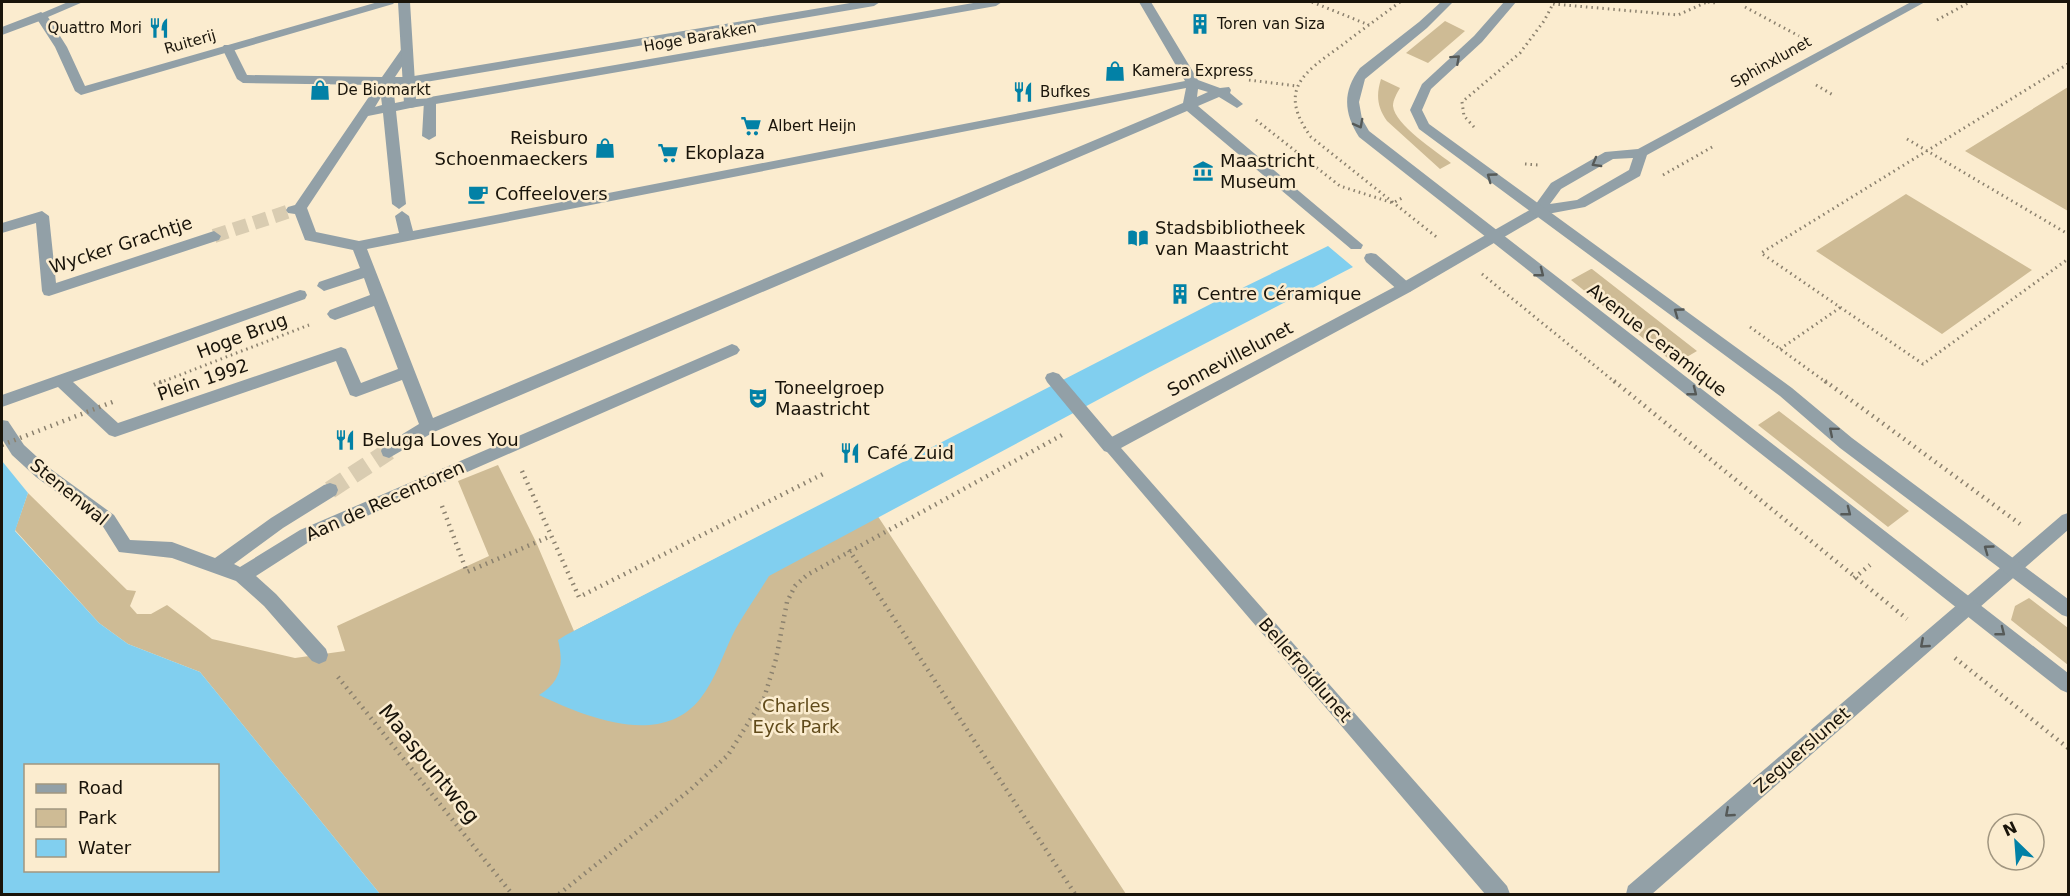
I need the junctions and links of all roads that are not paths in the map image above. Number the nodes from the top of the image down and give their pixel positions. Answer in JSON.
{"nodes":[{"id":1,"x":77,"y":2,"type":"edge"},
{"id":2,"x":389,"y":2,"type":"edge"},
{"id":3,"x":404,"y":2,"type":"edge"},
{"id":4,"x":874,"y":2,"type":"edge"},
{"id":5,"x":996,"y":2,"type":"edge"},
{"id":6,"x":1144,"y":2,"type":"edge"},
{"id":7,"x":1447,"y":2,"type":"edge"},
{"id":8,"x":1510,"y":2,"type":"edge"},
{"id":9,"x":1919,"y":2,"type":"edge"},
{"id":10,"x":41,"y":16,"type":"junction"},
{"id":11,"x":2,"y":31,"type":"edge"},
{"id":12,"x":228,"y":48,"type":"junction"},
{"id":13,"x":407,"y":50,"type":"junction"},
{"id":14,"x":386,"y":81,"type":"junction"},
{"id":15,"x":408,"y":81,"type":"junction"},
{"id":16,"x":1193,"y":83,"type":"junction"},
{"id":17,"x":1226,"y":90,"type":"junction"},
{"id":18,"x":430,"y":101,"type":"junction"},
{"id":19,"x":410,"y":104,"type":"junction"},
{"id":20,"x":1237,"y":104,"type":"road end"},
{"id":21,"x":1189,"y":106,"type":"junction"},
{"id":22,"x":389,"y":108,"type":"junction"},
{"id":23,"x":364,"y":113,"type":"junction"},
{"id":24,"x":429,"y":136,"type":"dead end"},
{"id":25,"x":1641,"y":153,"type":"junction"},
{"id":26,"x":1538,"y":211,"type":"junction"},
{"id":27,"x":2,"y":228,"type":"edge"},
{"id":28,"x":214,"y":236,"type":"tunnel mouth"},
{"id":29,"x":407,"y":237,"type":"junction"},
{"id":30,"x":1493,"y":237,"type":"junction"},
{"id":31,"x":1356,"y":245,"type":"dead end"},
{"id":32,"x":359,"y":246,"type":"junction"},
{"id":33,"x":1371,"y":258,"type":"dead end"},
{"id":34,"x":367,"y":271,"type":"junction"},
{"id":35,"x":324,"y":286,"type":"dead end"},
{"id":36,"x":1405,"y":288,"type":"junction"},
{"id":37,"x":300,"y":295,"type":"dead end"},
{"id":38,"x":379,"y":298,"type":"junction"},
{"id":39,"x":335,"y":315,"type":"road end"},
{"id":40,"x":732,"y":350,"type":"dead end"},
{"id":41,"x":407,"y":372,"type":"junction"},
{"id":42,"x":1053,"y":378,"type":"dead end"},
{"id":43,"x":60,"y":380,"type":"junction"},
{"id":44,"x":2,"y":401,"type":"edge"},
{"id":45,"x":2,"y":426,"type":"edge"},
{"id":46,"x":428,"y":427,"type":"junction"},
{"id":47,"x":1110,"y":446,"type":"junction"},
{"id":48,"x":388,"y":451,"type":"tunnel mouth"},
{"id":49,"x":330,"y":490,"type":"tunnel mouth"},
{"id":50,"x":2068,"y":520,"type":"edge"},
{"id":51,"x":218,"y":566,"type":"junction"},
{"id":52,"x":2014,"y":568,"type":"junction"},
{"id":53,"x":242,"y":575,"type":"junction"},
{"id":54,"x":1968,"y":606,"type":"junction"},
{"id":55,"x":2068,"y":609,"type":"edge"},
{"id":56,"x":319,"y":655,"type":"road end"},
{"id":57,"x":2068,"y":684,"type":"edge"},
{"id":58,"x":1499,"y":894,"type":"edge"},
{"id":59,"x":1636,"y":894,"type":"edge"}],
"edges":[{"from":1,"to":10,"type":"street"},
{"from":2,"to":12,"type":"street","name":"Ruiterij"},
{"from":3,"to":13,"type":"street"},
{"from":4,"to":15,"type":"street","name":"Hoge Barakken"},
{"from":5,"to":18,"type":"street","name":"Hoge Barakken"},
{"from":6,"to":16,"type":"street"},
{"from":7,"to":30,"type":"street","name":"Avenue Ceramique","one_way":true},
{"from":26,"to":8,"type":"street","name":"Avenue Ceramique","one_way":true},
{"from":9,"to":25,"type":"street","name":"Sphinxlunet"},
{"from":10,"to":11,"type":"street"},
{"from":10,"to":12,"type":"street","name":"Ruiterij"},
{"from":12,"to":14,"type":"street","name":"Hoge Barakken"},
{"from":13,"to":14,"type":"street"},
{"from":13,"to":15,"type":"street"},
{"from":14,"to":15,"type":"street","name":"Hoge Barakken"},
{"from":14,"to":22,"type":"street"},
{"from":14,"to":23,"type":"street"},
{"from":15,"to":19,"type":"street"},
{"from":16,"to":17,"type":"street"},
{"from":16,"to":21,"type":"street"},
{"from":16,"to":29,"type":"street"},
{"from":17,"to":20,"type":"street"},
{"from":17,"to":21,"type":"street"},
{"from":18,"to":19,"type":"street","name":"Hoge Barakken"},
{"from":18,"to":24,"type":"street"},
{"from":19,"to":22,"type":"street","name":"Hoge Barakken"},
{"from":21,"to":31,"type":"street"},
{"from":21,"to":46,"type":"street"},
{"from":22,"to":23,"type":"street","name":"Hoge Barakken"},
{"from":22,"to":29,"type":"street"},
{"from":23,"to":32,"type":"street"},
{"from":25,"to":26,"type":"street","name":"Sphinxlunet","one_way":true},
{"from":25,"to":26,"type":"street"},
{"from":26,"to":30,"type":"street","name":"Sonnevillelunet"},
{"from":52,"to":26,"type":"street","name":"Avenue Ceramique","one_way":true},
{"from":27,"to":28,"type":"street","name":"Wycker Grachtje"},
{"from":29,"to":32,"type":"street"},
{"from":30,"to":36,"type":"street","name":"Sonnevillelunet"},
{"from":30,"to":54,"type":"street","name":"Avenue Ceramique","one_way":true},
{"from":32,"to":34,"type":"street"},
{"from":33,"to":36,"type":"street"},
{"from":34,"to":35,"type":"street"},
{"from":34,"to":38,"type":"street"},
{"from":36,"to":47,"type":"street","name":"Sonnevillelunet"},
{"from":37,"to":43,"type":"street"},
{"from":38,"to":39,"type":"street"},
{"from":38,"to":41,"type":"street"},
{"from":40,"to":53,"type":"street","name":"Aan de Recentoren"},
{"from":41,"to":43,"type":"street","name":"Plein 1992"},
{"from":41,"to":46,"type":"street"},
{"from":42,"to":47,"type":"street","name":"Bellefroidlunet"},
{"from":43,"to":44,"type":"street"},
{"from":45,"to":51,"type":"street","name":"Stenenwal"},
{"from":46,"to":48,"type":"street"},
{"from":47,"to":58,"type":"street","name":"Bellefroidlunet"},
{"from":49,"to":51,"type":"street","name":"Aan de Recentoren"},
{"from":50,"to":52,"type":"street","name":"Zeguerslunet"},
{"from":51,"to":53,"type":"street","name":"Stenenwal"},
{"from":52,"to":54,"type":"street","name":"Zeguerslunet"},
{"from":52,"to":55,"type":"street","name":"Avenue Ceramique"},
{"from":53,"to":56,"type":"street","name":"Stenenwal"},
{"from":54,"to":57,"type":"street","name":"Avenue Ceramique","one_way":true},
{"from":54,"to":59,"type":"street","name":"Zeguerslunet","one_way":true}]}
